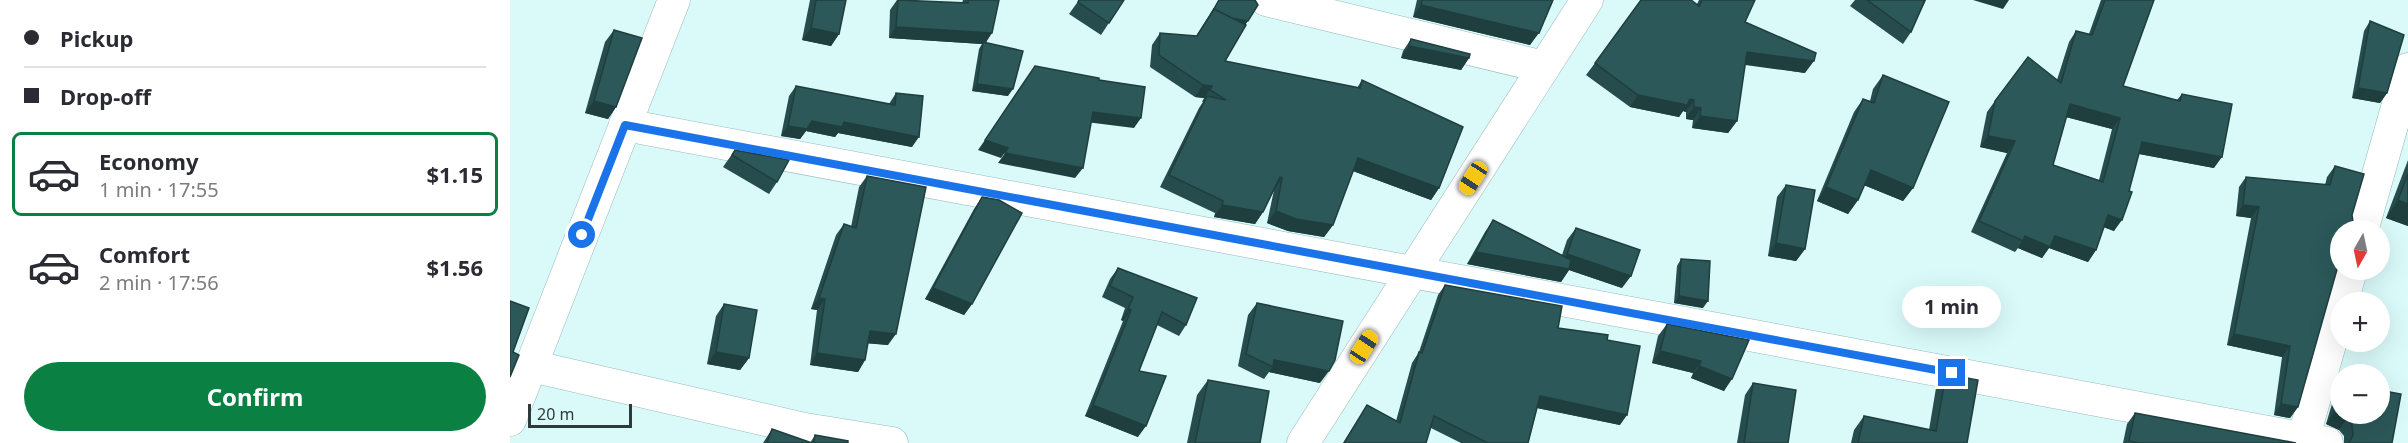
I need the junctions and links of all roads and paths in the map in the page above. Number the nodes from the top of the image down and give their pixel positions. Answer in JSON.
{"nodes":[{"id":1,"x":674,"y":0,"type":"edge"},
{"id":2,"x":1266,"y":0,"type":"edge"},
{"id":3,"x":1587,"y":0,"type":"edge"},
{"id":4,"x":1544,"y":67,"type":"junction"},
{"id":5,"x":2408,"y":69,"type":"edge"},
{"id":6,"x":625,"y":125,"type":"junction"},
{"id":7,"x":2365,"y":220,"type":"edge"},
{"id":8,"x":1413,"y":271,"type":"junction"},
{"id":9,"x":2331,"y":352,"type":"edge"},
{"id":10,"x":531,"y":366,"type":"junction"},
{"id":11,"x":510,"y":420,"type":"edge"},
{"id":12,"x":2311,"y":442,"type":"edge"},
{"id":13,"x":892,"y":443,"type":"edge"},
{"id":14,"x":1303,"y":443,"type":"edge"}],
"edges":[{"from":1,"to":6,"type":"street"},
{"from":2,"to":4,"type":"street"},
{"from":3,"to":4,"type":"street"},
{"from":4,"to":8,"type":"street"},
{"from":5,"to":7,"type":"street"},
{"from":6,"to":8,"type":"street"},
{"from":6,"to":10,"type":"street"},
{"from":8,"to":12,"type":"street"},
{"from":8,"to":14,"type":"street"},
{"from":9,"to":12,"type":"street"},
{"from":10,"to":11,"type":"street"},
{"from":10,"to":13,"type":"street"}]}
